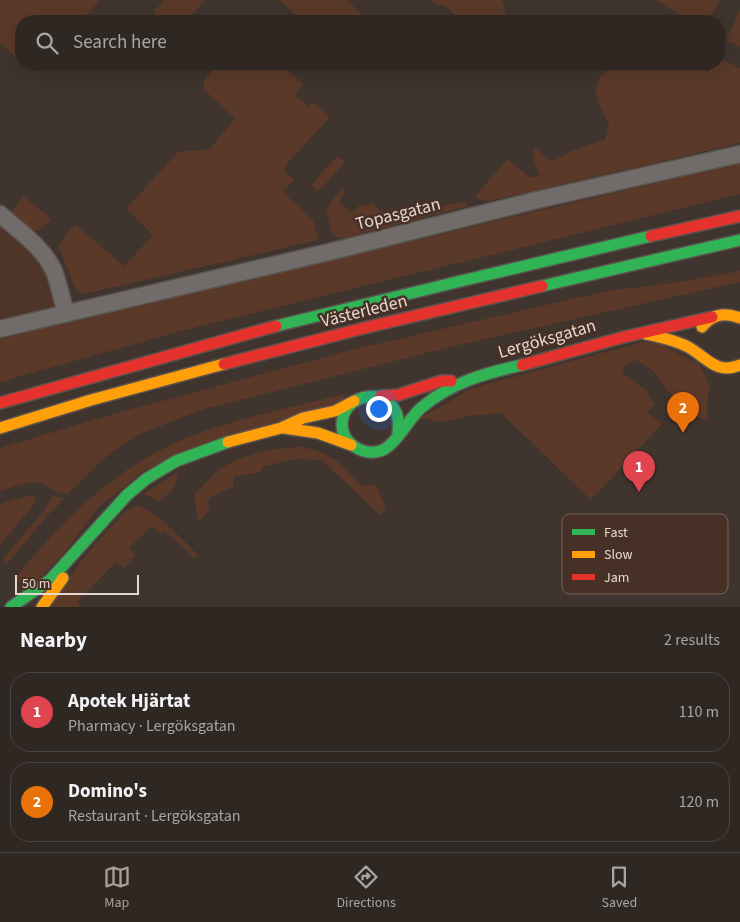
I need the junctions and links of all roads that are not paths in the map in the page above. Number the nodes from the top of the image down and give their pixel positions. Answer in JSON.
{"nodes":[{"id":1,"x":740,"y":154,"type":"edge"},
{"id":2,"x":0,"y":214,"type":"edge"},
{"id":3,"x":740,"y":216,"type":"edge"},
{"id":4,"x":740,"y":240,"type":"edge"},
{"id":5,"x":66,"y":313,"type":"junction"},
{"id":6,"x":737,"y":315,"type":"edge"},
{"id":7,"x":712,"y":317,"type":"junction"},
{"id":8,"x":0,"y":329,"type":"edge"},
{"id":9,"x":637,"y":333,"type":"junction"},
{"id":10,"x":702,"y":356,"type":"junction"},
{"id":11,"x":740,"y":364,"type":"edge"},
{"id":12,"x":467,"y":380,"type":"junction"},
{"id":13,"x":381,"y":396,"type":"junction"},
{"id":14,"x":354,"y":401,"type":"junction"},
{"id":15,"x":0,"y":403,"type":"edge"},
{"id":16,"x":0,"y":428,"type":"edge"},
{"id":17,"x":280,"y":428,"type":"junction"},
{"id":18,"x":398,"y":434,"type":"junction"},
{"id":19,"x":351,"y":445,"type":"junction"},
{"id":20,"x":103,"y":520,"type":"junction"},
{"id":21,"x":12,"y":607,"type":"edge"},
{"id":22,"x":42,"y":607,"type":"edge"}],
"edges":[{"from":1,"to":5,"type":"street","name":"Topasgatan"},
{"from":2,"to":5,"type":"street"},
{"from":3,"to":15,"type":"main road","name":"Västerleden"},
{"from":4,"to":16,"type":"main road","name":"Västerleden"},
{"from":5,"to":8,"type":"street","name":"Topasgatan"},
{"from":6,"to":7,"type":"main road","name":"Lergöksgatan"},
{"from":7,"to":9,"type":"main road","name":"Lergöksgatan"},
{"from":7,"to":10,"type":"main road"},
{"from":9,"to":10,"type":"main road","name":"Lergöksgatan"},
{"from":9,"to":12,"type":"main road","name":"Lergöksgatan"},
{"from":10,"to":11,"type":"main road","name":"Lergöksgatan"},
{"from":12,"to":13,"type":"main road","name":"Lergöksgatan"},
{"from":12,"to":18,"type":"main road","name":"Lergöksgatan"},
{"from":13,"to":14,"type":"main road","name":"Lergöksgatan"},
{"from":13,"to":18,"type":"main road"},
{"from":14,"to":17,"type":"main road","name":"Lergöksgatan"},
{"from":14,"to":19,"type":"main road"},
{"from":17,"to":19,"type":"main road","name":"Lergöksgatan"},
{"from":17,"to":20,"type":"main road","name":"Lergöksgatan"},
{"from":18,"to":19,"type":"main road","name":"Lergöksgatan"},
{"from":20,"to":21,"type":"main road","name":"Lergöksgatan"},
{"from":20,"to":22,"type":"main road","name":"Lergöksgatan"}]}
